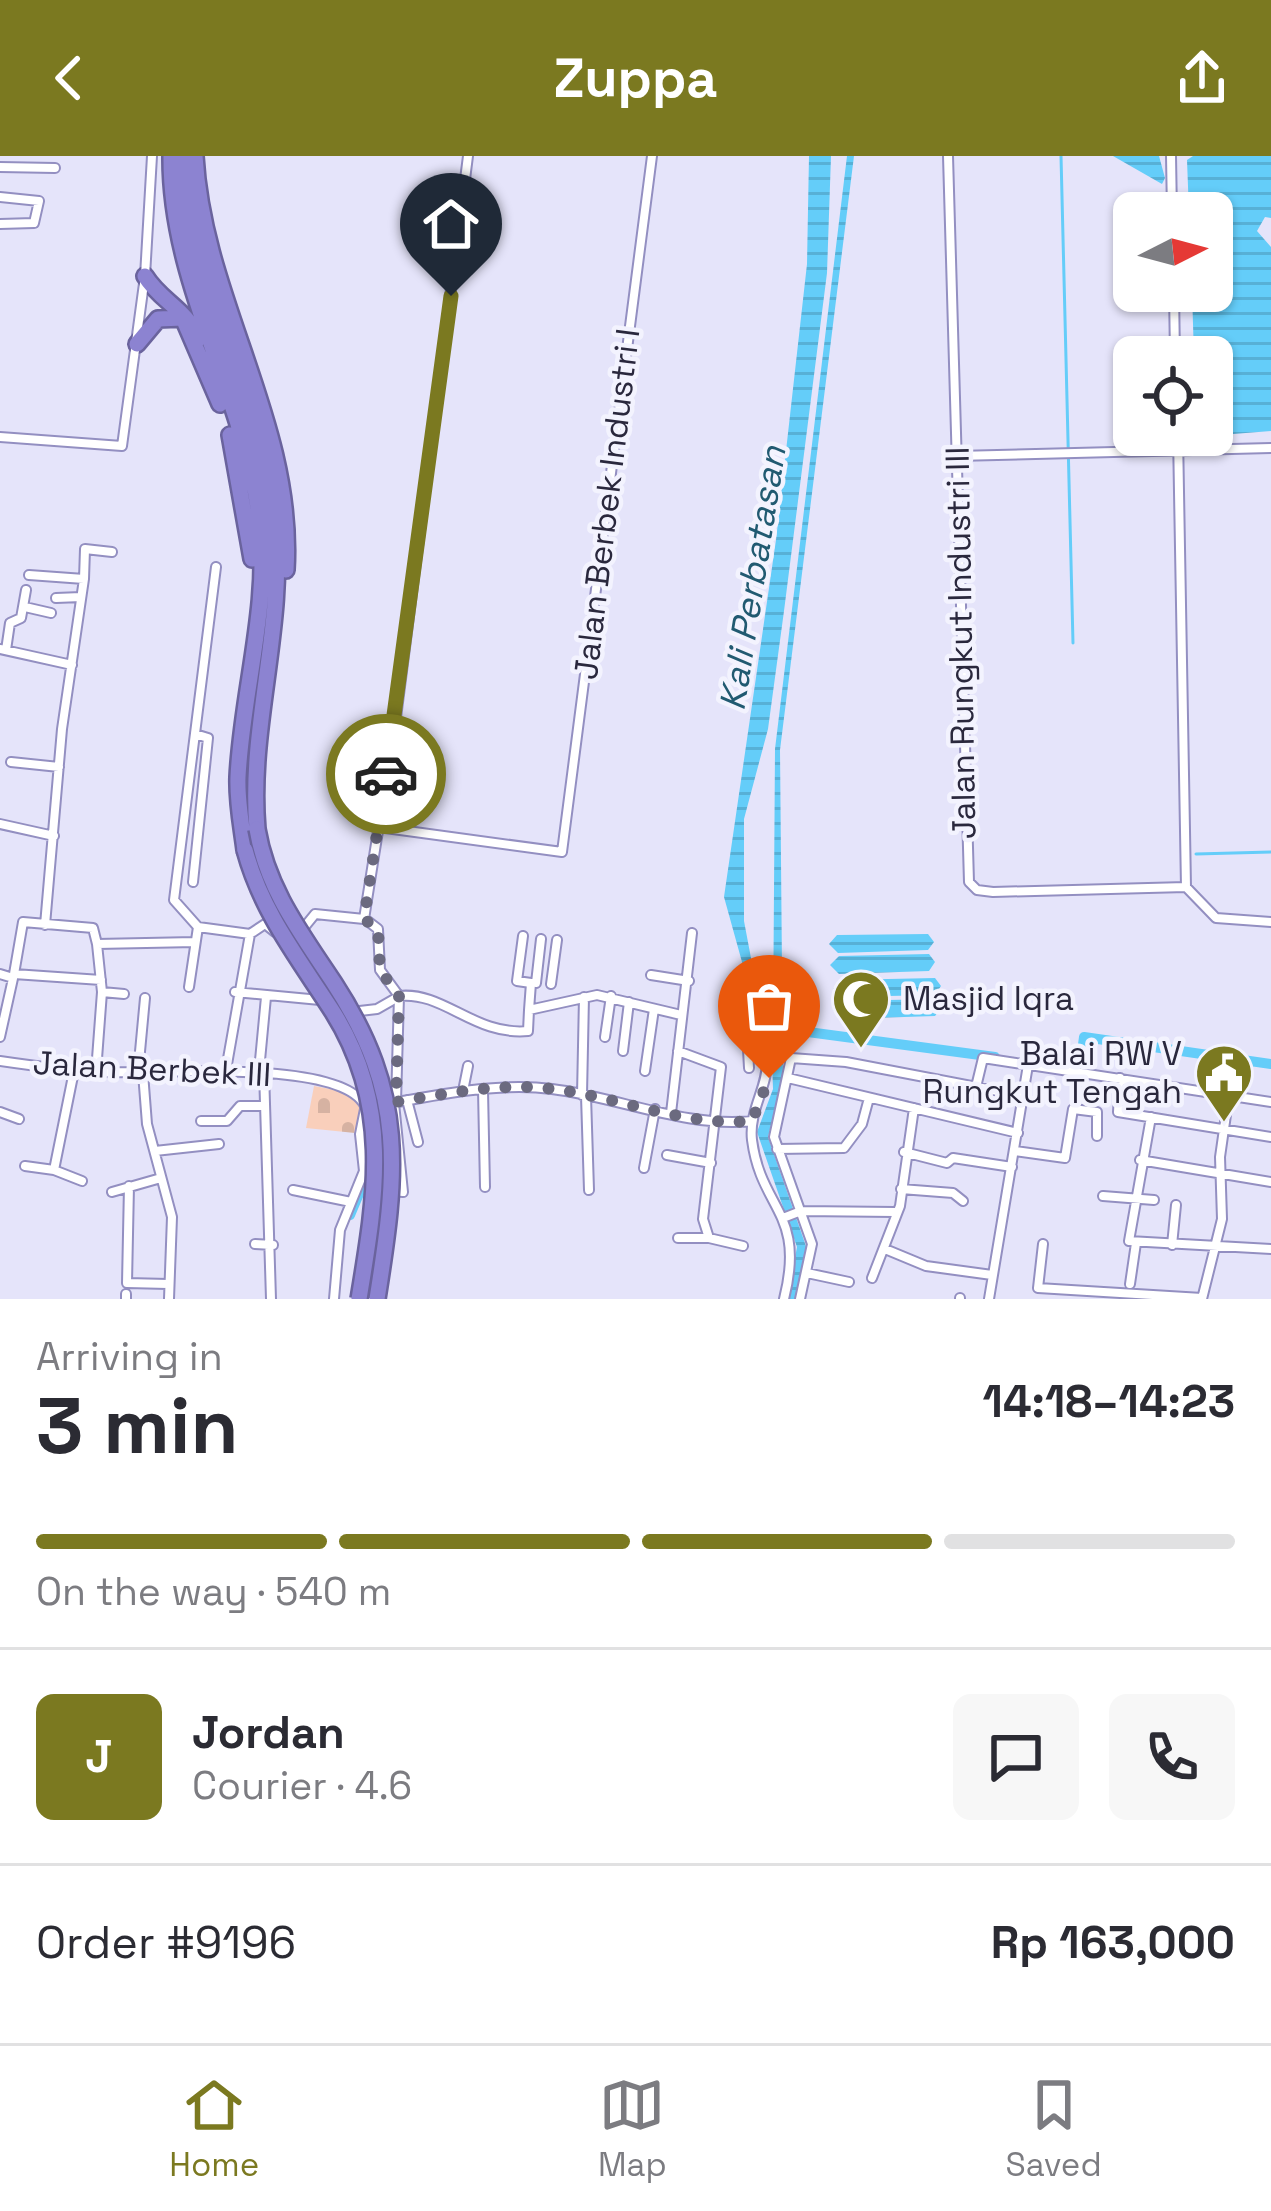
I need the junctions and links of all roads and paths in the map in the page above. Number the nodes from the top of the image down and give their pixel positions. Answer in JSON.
{"nodes":[{"id":1,"x":47,"y":156,"type":"edge"},
{"id":2,"x":152,"y":156,"type":"edge"},
{"id":3,"x":171,"y":156,"type":"edge"},
{"id":4,"x":185,"y":156,"type":"edge"},
{"id":5,"x":195,"y":156,"type":"edge"},
{"id":6,"x":469,"y":156,"type":"edge"},
{"id":7,"x":652,"y":156,"type":"edge"},
{"id":8,"x":948,"y":156,"type":"edge"},
{"id":9,"x":1171,"y":156,"type":"edge"},
{"id":10,"x":0,"y":168,"type":"edge"},
{"id":11,"x":1172,"y":192,"type":"edge"},
{"id":12,"x":0,"y":197,"type":"edge"},
{"id":13,"x":0,"y":224,"type":"edge"},
{"id":14,"x":145,"y":276,"type":"junction"},
{"id":15,"x":207,"y":314,"type":"junction"},
{"id":16,"x":137,"y":344,"type":"junction"},
{"id":17,"x":220,"y":404,"type":"junction"},
{"id":18,"x":0,"y":437,"type":"edge"},
{"id":19,"x":1271,"y":448,"type":"edge"},
{"id":20,"x":1233,"y":449,"type":"edge"},
{"id":21,"x":1113,"y":452,"type":"edge"},
{"id":22,"x":956,"y":456,"type":"junction"},
{"id":23,"x":1178,"y":456,"type":"edge"},
{"id":24,"x":112,"y":552,"type":"dead end"},
{"id":25,"x":216,"y":567,"type":"dead end"},
{"id":26,"x":29,"y":575,"type":"dead end"},
{"id":27,"x":84,"y":579,"type":"junction"},
{"id":28,"x":26,"y":590,"type":"dead end"},
{"id":29,"x":81,"y":597,"type":"junction"},
{"id":30,"x":56,"y":598,"type":"dead end"},
{"id":31,"x":26,"y":607,"type":"junction"},
{"id":32,"x":51,"y":613,"type":"dead end"},
{"id":33,"x":5,"y":622,"type":"edge"},
{"id":34,"x":3,"y":650,"type":"edge"},
{"id":35,"x":72,"y":665,"type":"junction"},
{"id":36,"x":195,"y":734,"type":"junction"},
{"id":37,"x":242,"y":736,"type":"junction"},
{"id":38,"x":255,"y":750,"type":"junction"},
{"id":39,"x":11,"y":762,"type":"dead end"},
{"id":40,"x":59,"y":767,"type":"junction"},
{"id":41,"x":0,"y":824,"type":"edge"},
{"id":42,"x":378,"y":826,"type":"junction"},
{"id":43,"x":54,"y":836,"type":"junction"},
{"id":44,"x":193,"y":882,"type":"dead end"},
{"id":45,"x":1186,"y":886,"type":"junction"},
{"id":46,"x":364,"y":919,"type":"junction"},
{"id":47,"x":1271,"y":922,"type":"edge"},
{"id":48,"x":45,"y":925,"type":"junction"},
{"id":49,"x":198,"y":927,"type":"junction"},
{"id":50,"x":692,"y":933,"type":"dead end"},
{"id":51,"x":250,"y":934,"type":"junction"},
{"id":52,"x":523,"y":937,"type":"dead end"},
{"id":53,"x":541,"y":939,"type":"dead end"},
{"id":54,"x":557,"y":940,"type":"dead end"},
{"id":55,"x":195,"y":942,"type":"junction"},
{"id":56,"x":97,"y":944,"type":"junction"},
{"id":57,"x":0,"y":974,"type":"edge"},
{"id":58,"x":651,"y":975,"type":"dead end"},
{"id":59,"x":13,"y":976,"type":"junction"},
{"id":60,"x":101,"y":980,"type":"junction"},
{"id":61,"x":689,"y":981,"type":"junction"},
{"id":62,"x":534,"y":983,"type":"junction"},
{"id":63,"x":189,"y":987,"type":"dead end"},
{"id":64,"x":102,"y":992,"type":"junction"},
{"id":65,"x":236,"y":992,"type":"junction"},
{"id":66,"x":124,"y":994,"type":"dead end"},
{"id":67,"x":399,"y":996,"type":"junction"},
{"id":68,"x":611,"y":996,"type":"junction"},
{"id":69,"x":266,"y":997,"type":"junction"},
{"id":70,"x":584,"y":997,"type":"junction"},
{"id":71,"x":145,"y":998,"type":"dead end"},
{"id":72,"x":629,"y":1001,"type":"junction"},
{"id":73,"x":654,"y":1009,"type":"junction"},
{"id":74,"x":529,"y":1010,"type":"junction"},
{"id":75,"x":681,"y":1015,"type":"junction"},
{"id":76,"x":0,"y":1037,"type":"edge"},
{"id":77,"x":605,"y":1037,"type":"dead end"},
{"id":78,"x":623,"y":1051,"type":"dead end"},
{"id":79,"x":678,"y":1051,"type":"junction"},
{"id":80,"x":1234,"y":1059,"type":"dead end"},
{"id":81,"x":0,"y":1061,"type":"edge"},
{"id":82,"x":1028,"y":1065,"type":"junction"},
{"id":83,"x":468,"y":1066,"type":"dead end"},
{"id":84,"x":749,"y":1068,"type":"dead end"},
{"id":85,"x":226,"y":1070,"type":"junction"},
{"id":86,"x":74,"y":1071,"type":"junction"},
{"id":87,"x":261,"y":1071,"type":"junction"},
{"id":88,"x":645,"y":1071,"type":"dead end"},
{"id":89,"x":96,"y":1072,"type":"junction"},
{"id":90,"x":141,"y":1073,"type":"junction"},
{"id":91,"x":788,"y":1078,"type":"junction"},
{"id":92,"x":1120,"y":1078,"type":"junction"},
{"id":93,"x":976,"y":1087,"type":"junction"},
{"id":94,"x":483,"y":1090,"type":"junction"},
{"id":95,"x":463,"y":1091,"type":"junction"},
{"id":96,"x":584,"y":1095,"type":"junction"},
{"id":97,"x":1229,"y":1095,"type":"junction"},
{"id":98,"x":1024,"y":1096,"type":"junction"},
{"id":99,"x":869,"y":1098,"type":"junction"},
{"id":100,"x":407,"y":1100,"type":"junction"},
{"id":101,"x":395,"y":1102,"type":"junction"},
{"id":102,"x":1271,"y":1102,"type":"edge"},
{"id":103,"x":264,"y":1106,"type":"junction"},
{"id":104,"x":365,"y":1107,"type":"junction"},
{"id":105,"x":914,"y":1108,"type":"junction"},
{"id":106,"x":655,"y":1109,"type":"junction"},
{"id":107,"x":0,"y":1112,"type":"edge"},
{"id":108,"x":671,"y":1113,"type":"junction"},
{"id":109,"x":1151,"y":1117,"type":"junction"},
{"id":110,"x":19,"y":1119,"type":"dead end"},
{"id":111,"x":201,"y":1121,"type":"dead end"},
{"id":112,"x":752,"y":1121,"type":"junction"},
{"id":113,"x":716,"y":1124,"type":"junction"},
{"id":114,"x":1225,"y":1130,"type":"junction"},
{"id":115,"x":1018,"y":1133,"type":"junction"},
{"id":116,"x":1096,"y":1136,"type":"dead end"},
{"id":117,"x":1271,"y":1137,"type":"edge"},
{"id":118,"x":418,"y":1142,"type":"dead end"},
{"id":119,"x":219,"y":1144,"type":"dead end"},
{"id":120,"x":776,"y":1149,"type":"junction"},
{"id":121,"x":154,"y":1151,"type":"junction"},
{"id":122,"x":1015,"y":1151,"type":"junction"},
{"id":123,"x":904,"y":1152,"type":"junction"},
{"id":124,"x":667,"y":1155,"type":"dead end"},
{"id":125,"x":1140,"y":1160,"type":"junction"},
{"id":126,"x":711,"y":1163,"type":"junction"},
{"id":127,"x":25,"y":1166,"type":"dead end"},
{"id":128,"x":1012,"y":1167,"type":"junction"},
{"id":129,"x":644,"y":1168,"type":"dead end"},
{"id":130,"x":54,"y":1170,"type":"junction"},
{"id":131,"x":1222,"y":1175,"type":"junction"},
{"id":132,"x":160,"y":1178,"type":"junction"},
{"id":133,"x":82,"y":1181,"type":"dead end"},
{"id":134,"x":1271,"y":1182,"type":"edge"},
{"id":135,"x":128,"y":1186,"type":"junction"},
{"id":136,"x":485,"y":1187,"type":"dead end"},
{"id":137,"x":362,"y":1189,"type":"junction"},
{"id":138,"x":293,"y":1190,"type":"dead end"},
{"id":139,"x":590,"y":1190,"type":"dead end"},
{"id":140,"x":901,"y":1190,"type":"junction"},
{"id":141,"x":112,"y":1192,"type":"dead end"},
{"id":142,"x":1103,"y":1196,"type":"dead end"},
{"id":143,"x":1132,"y":1200,"type":"junction"},
{"id":144,"x":1154,"y":1200,"type":"dead end"},
{"id":145,"x":963,"y":1201,"type":"dead end"},
{"id":146,"x":351,"y":1202,"type":"junction"},
{"id":147,"x":1176,"y":1205,"type":"dead end"},
{"id":148,"x":799,"y":1211,"type":"junction"},
{"id":149,"x":895,"y":1212,"type":"junction"},
{"id":150,"x":785,"y":1217,"type":"junction"},
{"id":151,"x":678,"y":1238,"type":"dead end"},
{"id":152,"x":709,"y":1238,"type":"junction"},
{"id":153,"x":1136,"y":1243,"type":"junction"},
{"id":154,"x":255,"y":1244,"type":"dead end"},
{"id":155,"x":1042,"y":1244,"type":"dead end"},
{"id":156,"x":273,"y":1245,"type":"junction"},
{"id":157,"x":1172,"y":1245,"type":"junction"},
{"id":158,"x":743,"y":1246,"type":"dead end"},
{"id":159,"x":1217,"y":1247,"type":"junction"},
{"id":160,"x":886,"y":1249,"type":"junction"},
{"id":161,"x":1271,"y":1250,"type":"edge"},
{"id":162,"x":807,"y":1273,"type":"junction"},
{"id":163,"x":992,"y":1275,"type":"junction"},
{"id":164,"x":872,"y":1278,"type":"dead end"},
{"id":165,"x":849,"y":1282,"type":"dead end"},
{"id":166,"x":168,"y":1284,"type":"junction"},
{"id":167,"x":1130,"y":1284,"type":"dead end"},
{"id":168,"x":169,"y":1299,"type":"edge"},
{"id":169,"x":271,"y":1299,"type":"edge"},
{"id":170,"x":334,"y":1299,"type":"edge"},
{"id":171,"x":359,"y":1299,"type":"edge"},
{"id":172,"x":377,"y":1299,"type":"edge"},
{"id":173,"x":784,"y":1299,"type":"edge"},
{"id":174,"x":800,"y":1299,"type":"edge"},
{"id":175,"x":989,"y":1299,"type":"edge"},
{"id":176,"x":1202,"y":1299,"type":"edge"}],
"edges":[{"from":1,"to":10,"type":"street"},
{"from":2,"to":14,"type":"street"},
{"from":3,"to":15,"type":"highway"},
{"from":4,"to":15,"type":"highway"},
{"from":5,"to":38,"type":"highway"},
{"from":6,"to":42,"type":"street"},
{"from":7,"to":42,"type":"street","name":"Jalan Berbek Industri I"},
{"from":8,"to":22,"type":"street","name":"Jalan Rungkut Industri III"},
{"from":9,"to":11,"type":"street"},
{"from":12,"to":13,"type":"street"},
{"from":14,"to":16,"type":"street"},
{"from":14,"to":17,"type":"highway"},
{"from":15,"to":37,"type":"highway"},
{"from":15,"to":38,"type":"highway"},
{"from":16,"to":17,"type":"highway"},
{"from":16,"to":18,"type":"street"},
{"from":17,"to":37,"type":"highway"},
{"from":19,"to":20,"type":"street"},
{"from":21,"to":22,"type":"street"},
{"from":22,"to":45,"type":"street","name":"Jalan Rungkut Industri III"},
{"from":23,"to":45,"type":"street"},
{"from":24,"to":27,"type":"street"},
{"from":25,"to":36,"type":"street"},
{"from":26,"to":27,"type":"street"},
{"from":27,"to":29,"type":"street"},
{"from":28,"to":31,"type":"street"},
{"from":29,"to":30,"type":"street"},
{"from":29,"to":35,"type":"street"},
{"from":31,"to":32,"type":"street"},
{"from":31,"to":33,"type":"street"},
{"from":33,"to":34,"type":"street"},
{"from":34,"to":35,"type":"street"},
{"from":35,"to":40,"type":"street"},
{"from":36,"to":44,"type":"street"},
{"from":36,"to":49,"type":"street"},
{"from":37,"to":171,"type":"highway","bridge":true},
{"from":38,"to":172,"type":"highway","bridge":true},
{"from":39,"to":40,"type":"street"},
{"from":40,"to":43,"type":"street"},
{"from":41,"to":43,"type":"street"},
{"from":42,"to":46,"type":"street"},
{"from":43,"to":48,"type":"street"},
{"from":45,"to":47,"type":"street"},
{"from":46,"to":51,"type":"street"},
{"from":46,"to":67,"type":"street"},
{"from":48,"to":56,"type":"street"},
{"from":48,"to":59,"type":"street"},
{"from":49,"to":51,"type":"street"},
{"from":49,"to":55,"type":"street"},
{"from":50,"to":61,"type":"street"},
{"from":51,"to":65,"type":"street"},
{"from":52,"to":62,"type":"street"},
{"from":53,"to":62,"type":"street"},
{"from":54,"to":62,"type":"street"},
{"from":55,"to":56,"type":"street"},
{"from":55,"to":63,"type":"street"},
{"from":56,"to":60,"type":"street"},
{"from":57,"to":59,"type":"street"},
{"from":58,"to":61,"type":"street"},
{"from":59,"to":60,"type":"street"},
{"from":59,"to":76,"type":"street"},
{"from":60,"to":64,"type":"street"},
{"from":61,"to":75,"type":"street"},
{"from":62,"to":74,"type":"street"},
{"from":64,"to":66,"type":"street"},
{"from":64,"to":89,"type":"street"},
{"from":65,"to":69,"type":"street"},
{"from":65,"to":85,"type":"street"},
{"from":67,"to":69,"type":"street"},
{"from":67,"to":74,"type":"street"},
{"from":67,"to":101,"type":"street"},
{"from":68,"to":70,"type":"street"},
{"from":68,"to":72,"type":"street"},
{"from":68,"to":77,"type":"street"},
{"from":69,"to":87,"type":"street"},
{"from":70,"to":74,"type":"street"},
{"from":70,"to":96,"type":"street"},
{"from":71,"to":90,"type":"street"},
{"from":72,"to":73,"type":"street"},
{"from":72,"to":78,"type":"street"},
{"from":73,"to":75,"type":"street"},
{"from":73,"to":88,"type":"street"},
{"from":75,"to":79,"type":"street"},
{"from":79,"to":108,"type":"street"},
{"from":79,"to":113,"type":"street"},
{"from":80,"to":97,"type":"street"},
{"from":81,"to":86,"type":"street","name":"Jalan Berbek III"},
{"from":82,"to":92,"type":"street"},
{"from":82,"to":93,"type":"street"},
{"from":82,"to":98,"type":"street"},
{"from":83,"to":95,"type":"street"},
{"from":84,"to":112,"type":"street"},
{"from":85,"to":87,"type":"street","name":"Jalan Berbek III"},
{"from":85,"to":90,"type":"street","name":"Jalan Berbek III"},
{"from":86,"to":89,"type":"street","name":"Jalan Berbek III"},
{"from":86,"to":130,"type":"street"},
{"from":87,"to":103,"type":"street"},
{"from":87,"to":104,"type":"street","name":"Jalan Berbek III"},
{"from":89,"to":90,"type":"street","name":"Jalan Berbek III"},
{"from":90,"to":121,"type":"street"},
{"from":91,"to":93,"type":"street"},
{"from":91,"to":99,"type":"street"},
{"from":91,"to":120,"type":"street"},
{"from":92,"to":97,"type":"street"},
{"from":92,"to":109,"type":"street"},
{"from":93,"to":98,"type":"street"},
{"from":94,"to":95,"type":"street"},
{"from":94,"to":96,"type":"street"},
{"from":94,"to":136,"type":"street"},
{"from":95,"to":100,"type":"street"},
{"from":96,"to":106,"type":"street"},
{"from":96,"to":139,"type":"street"},
{"from":97,"to":102,"type":"street"},
{"from":97,"to":114,"type":"street"},
{"from":98,"to":115,"type":"street"},
{"from":99,"to":105,"type":"street"},
{"from":99,"to":120,"type":"street"},
{"from":100,"to":101,"type":"street"},
{"from":100,"to":118,"type":"street"},
{"from":101,"to":104,"type":"street"},
{"from":101,"to":137,"type":"street"},
{"from":103,"to":111,"type":"street"},
{"from":103,"to":156,"type":"street"},
{"from":104,"to":137,"type":"street"},
{"from":105,"to":115,"type":"street"},
{"from":105,"to":123,"type":"street"},
{"from":106,"to":108,"type":"street"},
{"from":106,"to":129,"type":"street"},
{"from":107,"to":110,"type":"street"},
{"from":108,"to":113,"type":"street"},
{"from":109,"to":114,"type":"street"},
{"from":109,"to":125,"type":"street"},
{"from":112,"to":113,"type":"street"},
{"from":112,"to":150,"type":"street"},
{"from":113,"to":126,"type":"street"},
{"from":114,"to":117,"type":"street"},
{"from":114,"to":131,"type":"street"},
{"from":115,"to":122,"type":"street"},
{"from":116,"to":122,"type":"street"},
{"from":119,"to":121,"type":"street"},
{"from":120,"to":148,"type":"street"},
{"from":121,"to":132,"type":"street"},
{"from":122,"to":128,"type":"street"},
{"from":123,"to":128,"type":"street"},
{"from":123,"to":140,"type":"street"},
{"from":124,"to":126,"type":"street"},
{"from":125,"to":131,"type":"street"},
{"from":125,"to":143,"type":"street"},
{"from":126,"to":152,"type":"street"},
{"from":127,"to":130,"type":"street"},
{"from":128,"to":163,"type":"street"},
{"from":130,"to":133,"type":"street"},
{"from":131,"to":134,"type":"street"},
{"from":131,"to":159,"type":"street"},
{"from":132,"to":135,"type":"street"},
{"from":132,"to":166,"type":"street"},
{"from":135,"to":141,"type":"street"},
{"from":135,"to":166,"type":"street"},
{"from":137,"to":146,"type":"street"},
{"from":138,"to":146,"type":"street"},
{"from":140,"to":145,"type":"street"},
{"from":140,"to":149,"type":"street"},
{"from":142,"to":143,"type":"street"},
{"from":143,"to":144,"type":"street"},
{"from":143,"to":153,"type":"street"},
{"from":146,"to":170,"type":"street"},
{"from":147,"to":157,"type":"street"},
{"from":148,"to":149,"type":"street"},
{"from":148,"to":150,"type":"street"},
{"from":148,"to":162,"type":"street"},
{"from":149,"to":160,"type":"street"},
{"from":150,"to":173,"type":"street"},
{"from":151,"to":152,"type":"street"},
{"from":152,"to":158,"type":"street"},
{"from":153,"to":157,"type":"street"},
{"from":153,"to":167,"type":"street"},
{"from":154,"to":156,"type":"street"},
{"from":155,"to":176,"type":"street"},
{"from":156,"to":169,"type":"street"},
{"from":157,"to":159,"type":"street"},
{"from":159,"to":161,"type":"street"},
{"from":159,"to":176,"type":"street"},
{"from":160,"to":163,"type":"street"},
{"from":160,"to":164,"type":"street"},
{"from":162,"to":165,"type":"street"},
{"from":162,"to":174,"type":"street"},
{"from":163,"to":175,"type":"street"},
{"from":166,"to":168,"type":"street"}]}
